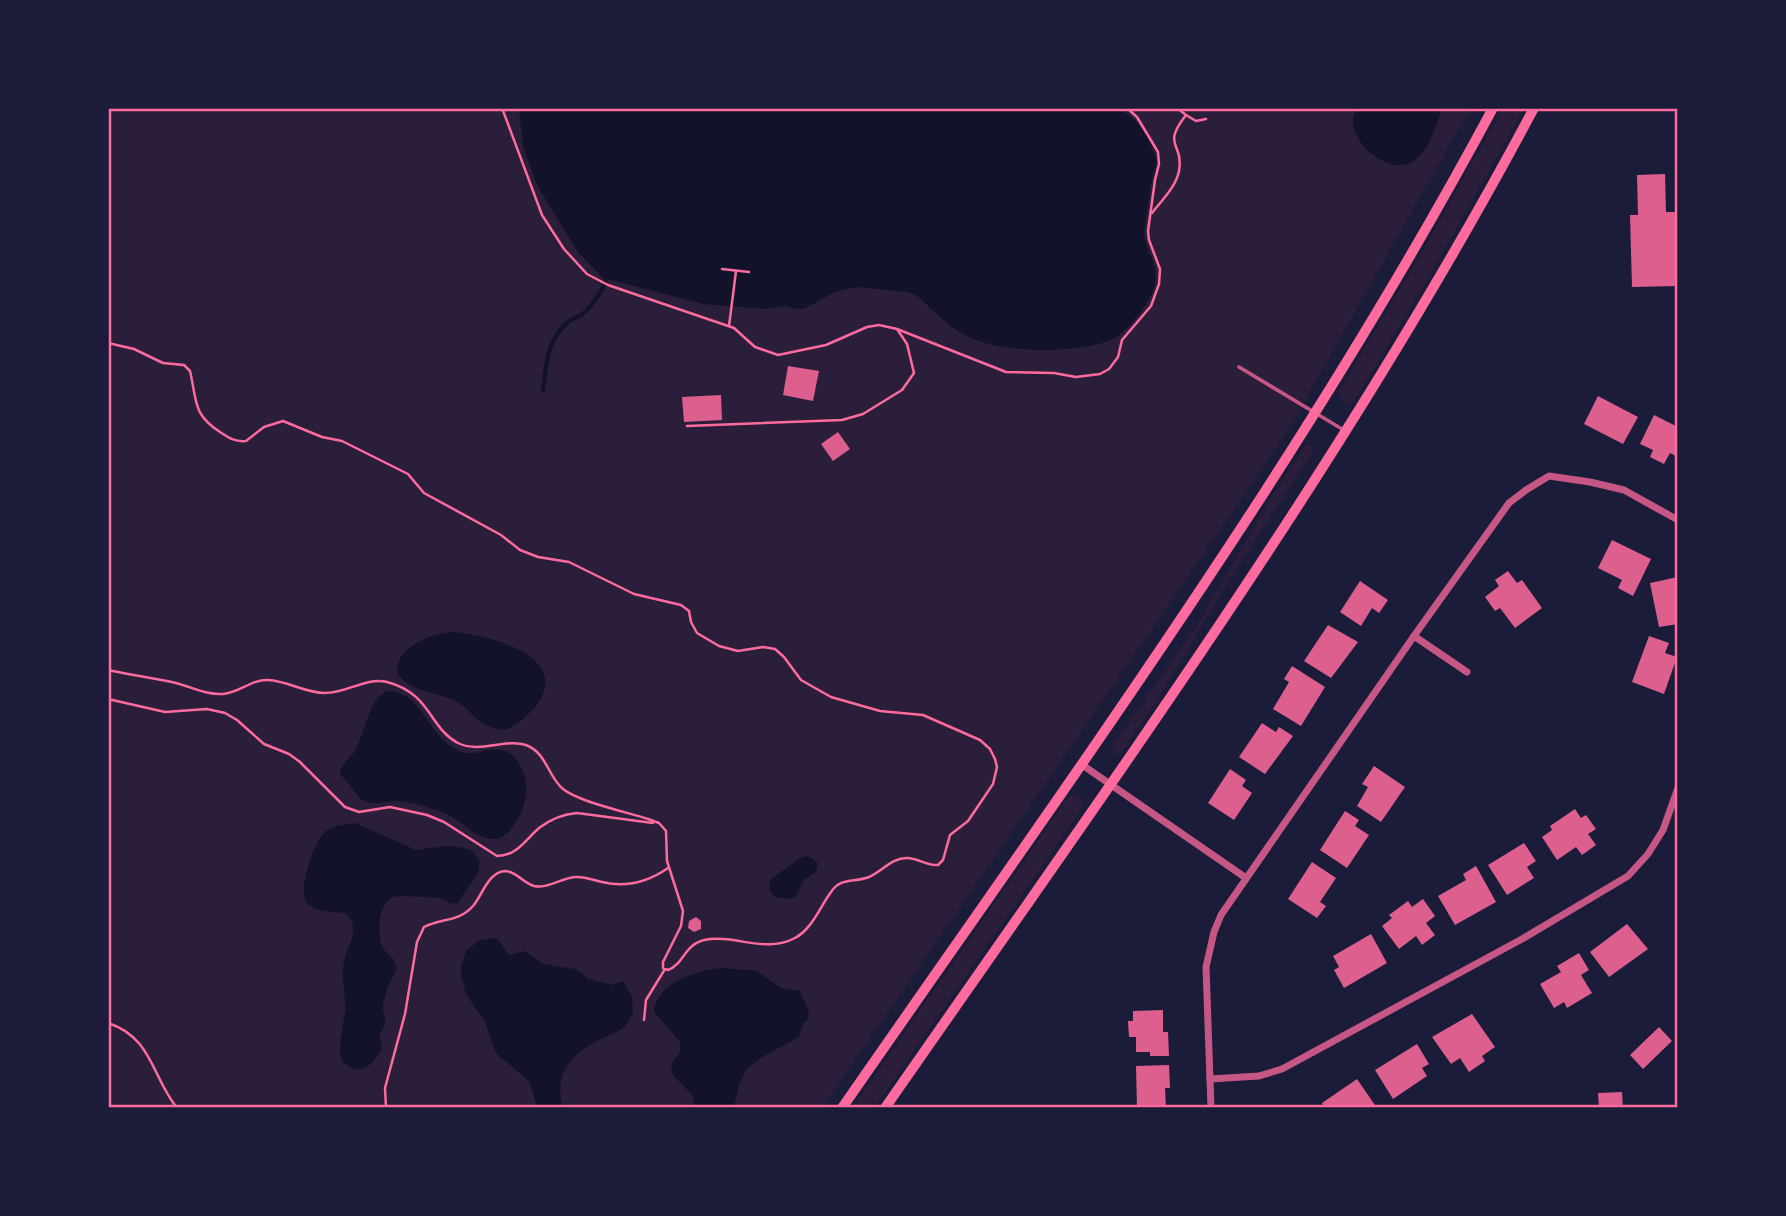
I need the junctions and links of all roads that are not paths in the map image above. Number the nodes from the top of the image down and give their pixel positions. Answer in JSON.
{"nodes":[{"id":1,"x":1493,"y":108,"type":"edge"},
{"id":2,"x":1534,"y":108,"type":"edge"},
{"id":3,"x":1239,"y":367,"type":"dead end"},
{"id":4,"x":1315,"y":412,"type":"junction"},
{"id":5,"x":1346,"y":432,"type":"junction"},
{"id":6,"x":1678,"y":520,"type":"edge"},
{"id":7,"x":1413,"y":636,"type":"junction"},
{"id":8,"x":1467,"y":672,"type":"dead end"},
{"id":9,"x":1081,"y":764,"type":"junction"},
{"id":10,"x":1110,"y":784,"type":"junction"},
{"id":11,"x":1678,"y":788,"type":"edge"},
{"id":12,"x":1246,"y":878,"type":"junction"},
{"id":13,"x":1210,"y":1079,"type":"junction"},
{"id":14,"x":842,"y":1108,"type":"edge"},
{"id":15,"x":885,"y":1108,"type":"edge"},
{"id":16,"x":1211,"y":1108,"type":"edge"}],
"edges":[{"from":1,"to":4,"type":"main road"},
{"from":2,"to":5,"type":"main road"},
{"from":3,"to":4,"type":"lane"},
{"from":4,"to":5,"type":"lane"},
{"from":4,"to":9,"type":"main road"},
{"from":5,"to":10,"type":"main road"},
{"from":6,"to":7,"type":"street"},
{"from":7,"to":8,"type":"street"},
{"from":7,"to":12,"type":"street"},
{"from":9,"to":10,"type":"street"},
{"from":9,"to":14,"type":"main road"},
{"from":10,"to":12,"type":"street"},
{"from":10,"to":15,"type":"main road"},
{"from":11,"to":13,"type":"street"},
{"from":12,"to":13,"type":"street"},
{"from":13,"to":16,"type":"street"}]}
